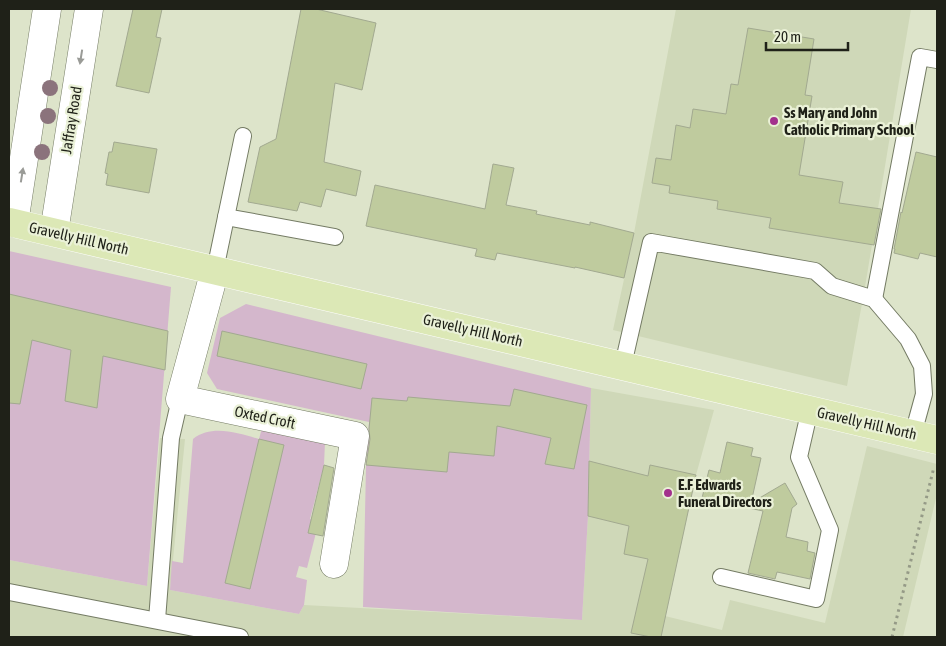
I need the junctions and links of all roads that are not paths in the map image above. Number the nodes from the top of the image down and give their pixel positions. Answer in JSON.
{"nodes":[{"id":1,"x":47,"y":9,"type":"edge"},
{"id":2,"x":89,"y":9,"type":"edge"},
{"id":3,"x":937,"y":60,"type":"edge"},
{"id":4,"x":243,"y":136,"type":"dead end"},
{"id":5,"x":226,"y":217,"type":"junction"},
{"id":6,"x":12,"y":222,"type":"edge"},
{"id":7,"x":54,"y":232,"type":"junction"},
{"id":8,"x":335,"y":237,"type":"dead end"},
{"id":9,"x":215,"y":270,"type":"junction"},
{"id":10,"x":874,"y":299,"type":"junction"},
{"id":11,"x":623,"y":365,"type":"junction"},
{"id":12,"x":180,"y":399,"type":"junction"},
{"id":13,"x":810,"y":409,"type":"junction"},
{"id":14,"x":928,"y":445,"type":"edge"},
{"id":15,"x":334,"y":564,"type":"dead end"},
{"id":16,"x":721,"y":577,"type":"dead end"},
{"id":17,"x":9,"y":592,"type":"edge"},
{"id":18,"x":157,"y":620,"type":"junction"},
{"id":19,"x":240,"y":637,"type":"edge"}],
"edges":[{"from":6,"to":1,"type":"street","one_way":true},
{"from":2,"to":7,"type":"street","name":"Jaffray Road","one_way":true},
{"from":3,"to":10,"type":"lane"},
{"from":4,"to":5,"type":"lane"},
{"from":5,"to":8,"type":"lane"},
{"from":5,"to":9,"type":"lane"},
{"from":6,"to":7,"type":"main road","name":"Gravelly Hill North"},
{"from":7,"to":9,"type":"main road","name":"Gravelly Hill North"},
{"from":9,"to":11,"type":"main road","name":"Gravelly Hill North"},
{"from":9,"to":12,"type":"street"},
{"from":10,"to":11,"type":"lane"},
{"from":10,"to":14,"type":"lane"},
{"from":11,"to":13,"type":"main road","name":"Gravelly Hill North"},
{"from":12,"to":15,"type":"street","name":"Oxted Croft"},
{"from":12,"to":18,"type":"lane"},
{"from":13,"to":14,"type":"main road","name":"Gravelly Hill North"},
{"from":13,"to":16,"type":"lane"},
{"from":17,"to":18,"type":"lane"},
{"from":18,"to":19,"type":"lane"}]}
